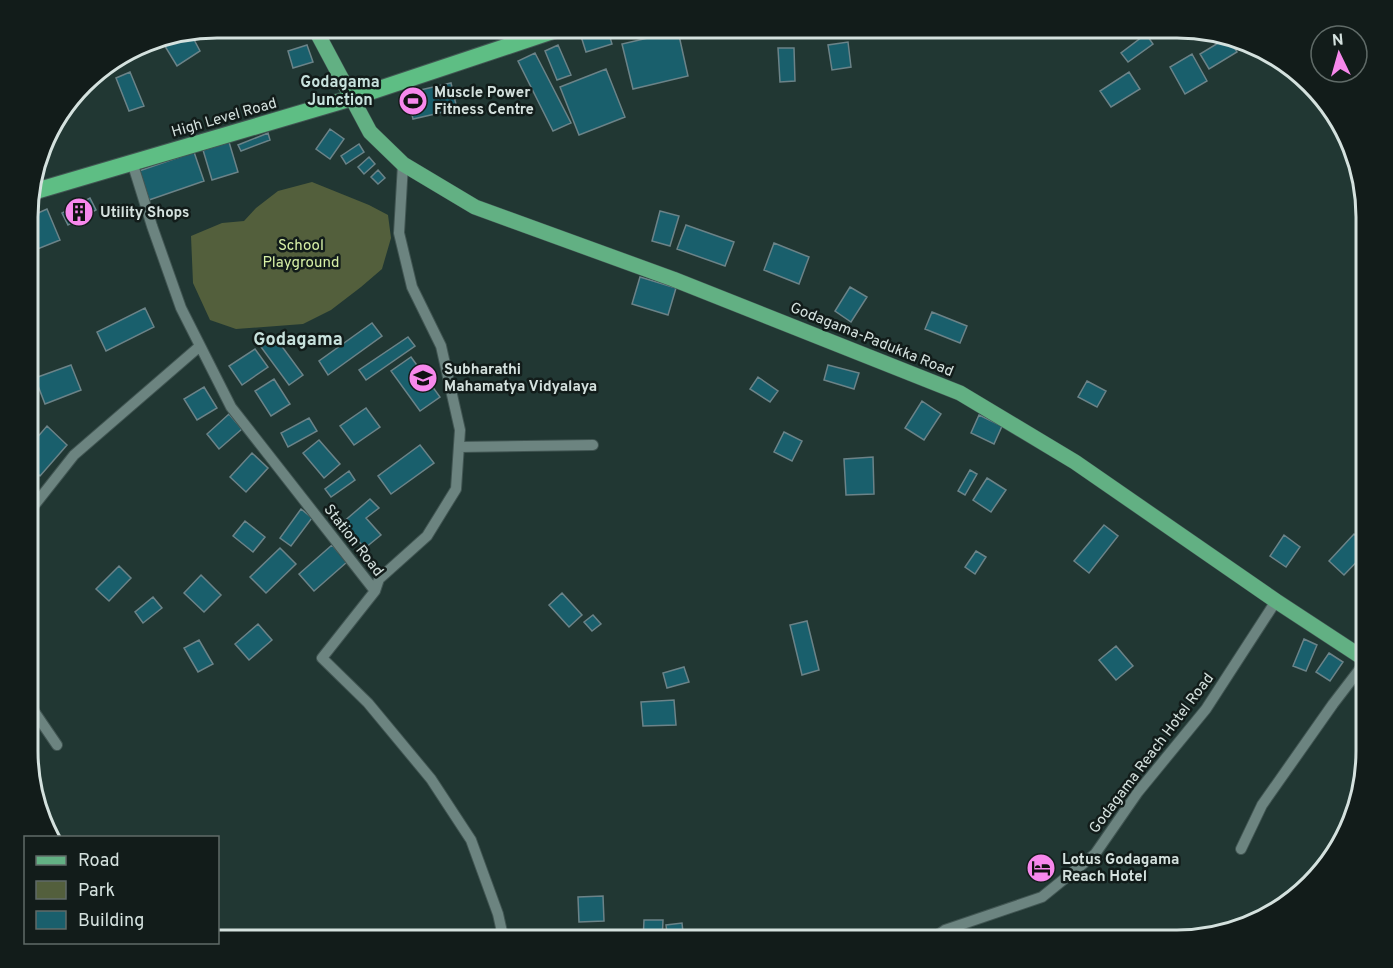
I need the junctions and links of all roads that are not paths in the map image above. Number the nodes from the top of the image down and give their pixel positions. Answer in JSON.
{"nodes":[{"id":1,"x":319,"y":37,"type":"edge"},
{"id":2,"x":534,"y":37,"type":"edge"},
{"id":3,"x":352,"y":98,"type":"junction"},
{"id":4,"x":132,"y":162,"type":"junction"},
{"id":5,"x":403,"y":164,"type":"junction"},
{"id":6,"x":40,"y":190,"type":"edge"},
{"id":7,"x":200,"y":346,"type":"junction"},
{"id":8,"x":593,"y":446,"type":"dead end"},
{"id":9,"x":459,"y":447,"type":"junction"},
{"id":10,"x":38,"y":501,"type":"edge"},
{"id":11,"x":375,"y":591,"type":"junction"},
{"id":12,"x":1276,"y":601,"type":"junction"},
{"id":13,"x":1355,"y":654,"type":"edge"},
{"id":14,"x":1355,"y":675,"type":"edge"},
{"id":15,"x":38,"y":717,"type":"edge"},
{"id":16,"x":57,"y":745,"type":"dead end"},
{"id":17,"x":1241,"y":849,"type":"dead end"},
{"id":18,"x":502,"y":930,"type":"edge"},
{"id":19,"x":945,"y":930,"type":"edge"}],
"edges":[{"from":1,"to":3,"type":"main road","name":"Godagama-Padukka Road"},
{"from":2,"to":3,"type":"highway","name":"High Level Road"},
{"from":3,"to":4,"type":"highway","name":"High Level Road"},
{"from":3,"to":5,"type":"main road","name":"Godagama-Padukka Road"},
{"from":4,"to":6,"type":"highway","name":"High Level Road"},
{"from":4,"to":7,"type":"street","name":"Station Road"},
{"from":5,"to":9,"type":"street"},
{"from":5,"to":12,"type":"main road","name":"Godagama-Padukka Road"},
{"from":7,"to":10,"type":"street"},
{"from":7,"to":11,"type":"street","name":"Station Road"},
{"from":8,"to":9,"type":"street"},
{"from":9,"to":11,"type":"street"},
{"from":11,"to":18,"type":"street","name":"Station Road"},
{"from":12,"to":13,"type":"main road","name":"Godagama-Padukka Road"},
{"from":12,"to":19,"type":"street","name":"Godagama Reach Hotel Road"},
{"from":14,"to":17,"type":"street"},
{"from":15,"to":16,"type":"street"}]}
